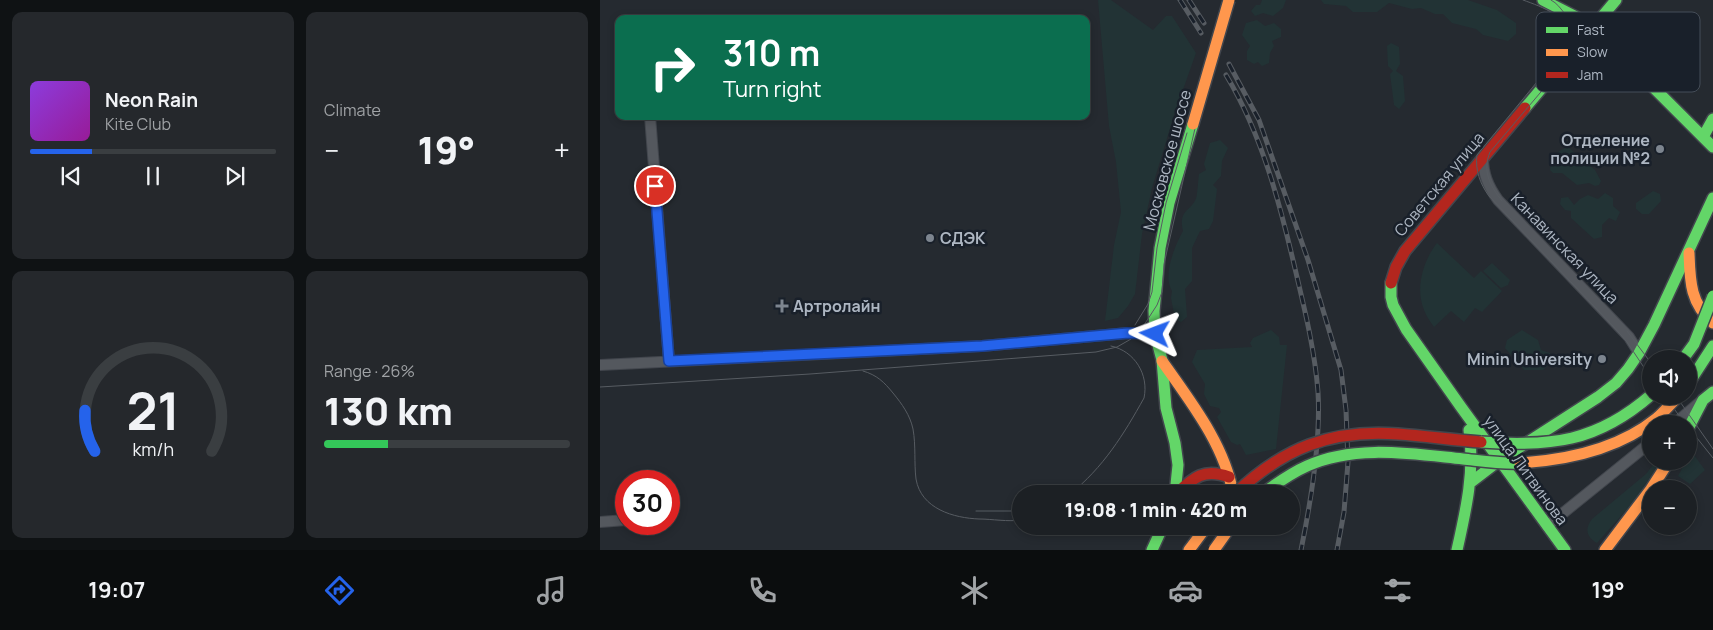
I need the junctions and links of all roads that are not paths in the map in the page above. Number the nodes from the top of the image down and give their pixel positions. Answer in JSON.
{"nodes":[{"id":1,"x":1229,"y":0,"type":"edge"},
{"id":2,"x":1543,"y":0,"type":"edge"},
{"id":3,"x":1616,"y":0,"type":"edge"},
{"id":4,"x":1566,"y":12,"type":"edge"},
{"id":5,"x":1606,"y":12,"type":"edge"},
{"id":6,"x":1538,"y":92,"type":"edge"},
{"id":7,"x":1662,"y":92,"type":"edge"},
{"id":8,"x":1713,"y":119,"type":"edge"},
{"id":9,"x":650,"y":120,"type":"edge"},
{"id":10,"x":1708,"y":134,"type":"edge"},
{"id":11,"x":1713,"y":147,"type":"edge"},
{"id":12,"x":1483,"y":157,"type":"junction"},
{"id":13,"x":1713,"y":198,"type":"edge"},
{"id":14,"x":1689,"y":250,"type":"junction"},
{"id":15,"x":1713,"y":296,"type":"edge"},
{"id":16,"x":1713,"y":323,"type":"edge"},
{"id":17,"x":1155,"y":334,"type":"junction"},
{"id":18,"x":1713,"y":346,"type":"edge"},
{"id":19,"x":1690,"y":350,"type":"edge"},
{"id":20,"x":1639,"y":353,"type":"junction"},
{"id":21,"x":1162,"y":360,"type":"junction"},
{"id":22,"x":669,"y":361,"type":"junction"},
{"id":23,"x":600,"y":365,"type":"edge"},
{"id":24,"x":1697,"y":371,"type":"edge"},
{"id":25,"x":1713,"y":392,"type":"edge"},
{"id":26,"x":1703,"y":400,"type":"junction"},
{"id":27,"x":1642,"y":402,"type":"edge"},
{"id":28,"x":1669,"y":405,"type":"edge"},
{"id":29,"x":1461,"y":408,"type":"junction"},
{"id":30,"x":1685,"y":415,"type":"edge"},
{"id":31,"x":1695,"y":415,"type":"edge"},
{"id":32,"x":1642,"y":449,"type":"edge"},
{"id":33,"x":1500,"y":460,"type":"junction"},
{"id":34,"x":1229,"y":477,"type":"junction"},
{"id":35,"x":1470,"y":483,"type":"junction"},
{"id":36,"x":1176,"y":485,"type":"edge"},
{"id":37,"x":1185,"y":485,"type":"edge"},
{"id":38,"x":1231,"y":485,"type":"edge"},
{"id":39,"x":1244,"y":485,"type":"edge"},
{"id":40,"x":1274,"y":485,"type":"edge"},
{"id":41,"x":1642,"y":501,"type":"edge"},
{"id":42,"x":615,"y":521,"type":"edge"},
{"id":43,"x":600,"y":522,"type":"edge"},
{"id":44,"x":1547,"y":526,"type":"junction"},
{"id":45,"x":1159,"y":535,"type":"edge"},
{"id":46,"x":1200,"y":535,"type":"edge"},
{"id":47,"x":1224,"y":535,"type":"edge"},
{"id":48,"x":1228,"y":535,"type":"edge"},
{"id":49,"x":1152,"y":550,"type":"edge"},
{"id":50,"x":1189,"y":550,"type":"edge"},
{"id":51,"x":1214,"y":550,"type":"edge"},
{"id":52,"x":1224,"y":550,"type":"edge"},
{"id":53,"x":1457,"y":550,"type":"edge"},
{"id":54,"x":1565,"y":550,"type":"edge"},
{"id":55,"x":1606,"y":550,"type":"edge"}],
"edges":[{"from":1,"to":17,"type":"main road","name":"Московское шоссе","bridge":true},
{"from":2,"to":4,"type":"main road"},
{"from":3,"to":5,"type":"main road","name":"Советская улица"},
{"from":6,"to":12,"type":"main road","name":"Советская улица"},
{"from":7,"to":10,"type":"main road"},
{"from":8,"to":10,"type":"main road"},
{"from":9,"to":22,"type":"street"},
{"from":10,"to":11,"type":"main road"},
{"from":12,"to":20,"type":"street","name":"Канавинская улица"},
{"from":12,"to":29,"type":"main road","name":"Советская улица"},
{"from":13,"to":14,"type":"main road"},
{"from":14,"to":16,"type":"main road"},
{"from":14,"to":20,"type":"main road"},
{"from":15,"to":19,"type":"main road","bridge":true},
{"from":17,"to":21,"type":"main road","name":"Московское шоссе"},
{"from":17,"to":22,"type":"street"},
{"from":18,"to":24,"type":"main road"},
{"from":20,"to":33,"type":"main road"},
{"from":21,"to":34,"type":"main road","name":"Московское шоссе"},
{"from":21,"to":36,"type":"main road","name":"Московское шоссе"},
{"from":22,"to":23,"type":"street"},
{"from":25,"to":26,"type":"main road"},
{"from":26,"to":30,"type":"street"},
{"from":26,"to":31,"type":"main road"},
{"from":27,"to":39,"type":"main road","bridge":true},
{"from":28,"to":40,"type":"main road","bridge":true},
{"from":29,"to":33,"type":"main road","name":"улица Литвинова"},
{"from":29,"to":35,"type":"main road"},
{"from":32,"to":44,"type":"street"},
{"from":33,"to":35,"type":"main road"},
{"from":33,"to":44,"type":"main road","name":"улица Литвинова"},
{"from":34,"to":37,"type":"main road"},
{"from":34,"to":38,"type":"main road","name":"Московское шоссе"},
{"from":35,"to":53,"type":"main road"},
{"from":41,"to":55,"type":"main road"},
{"from":42,"to":43,"type":"street"},
{"from":44,"to":54,"type":"main road","name":"улица Литвинова"},
{"from":45,"to":49,"type":"main road"},
{"from":46,"to":50,"type":"main road"},
{"from":47,"to":51,"type":"main road","bridge":true},
{"from":48,"to":52,"type":"main road"}]}
